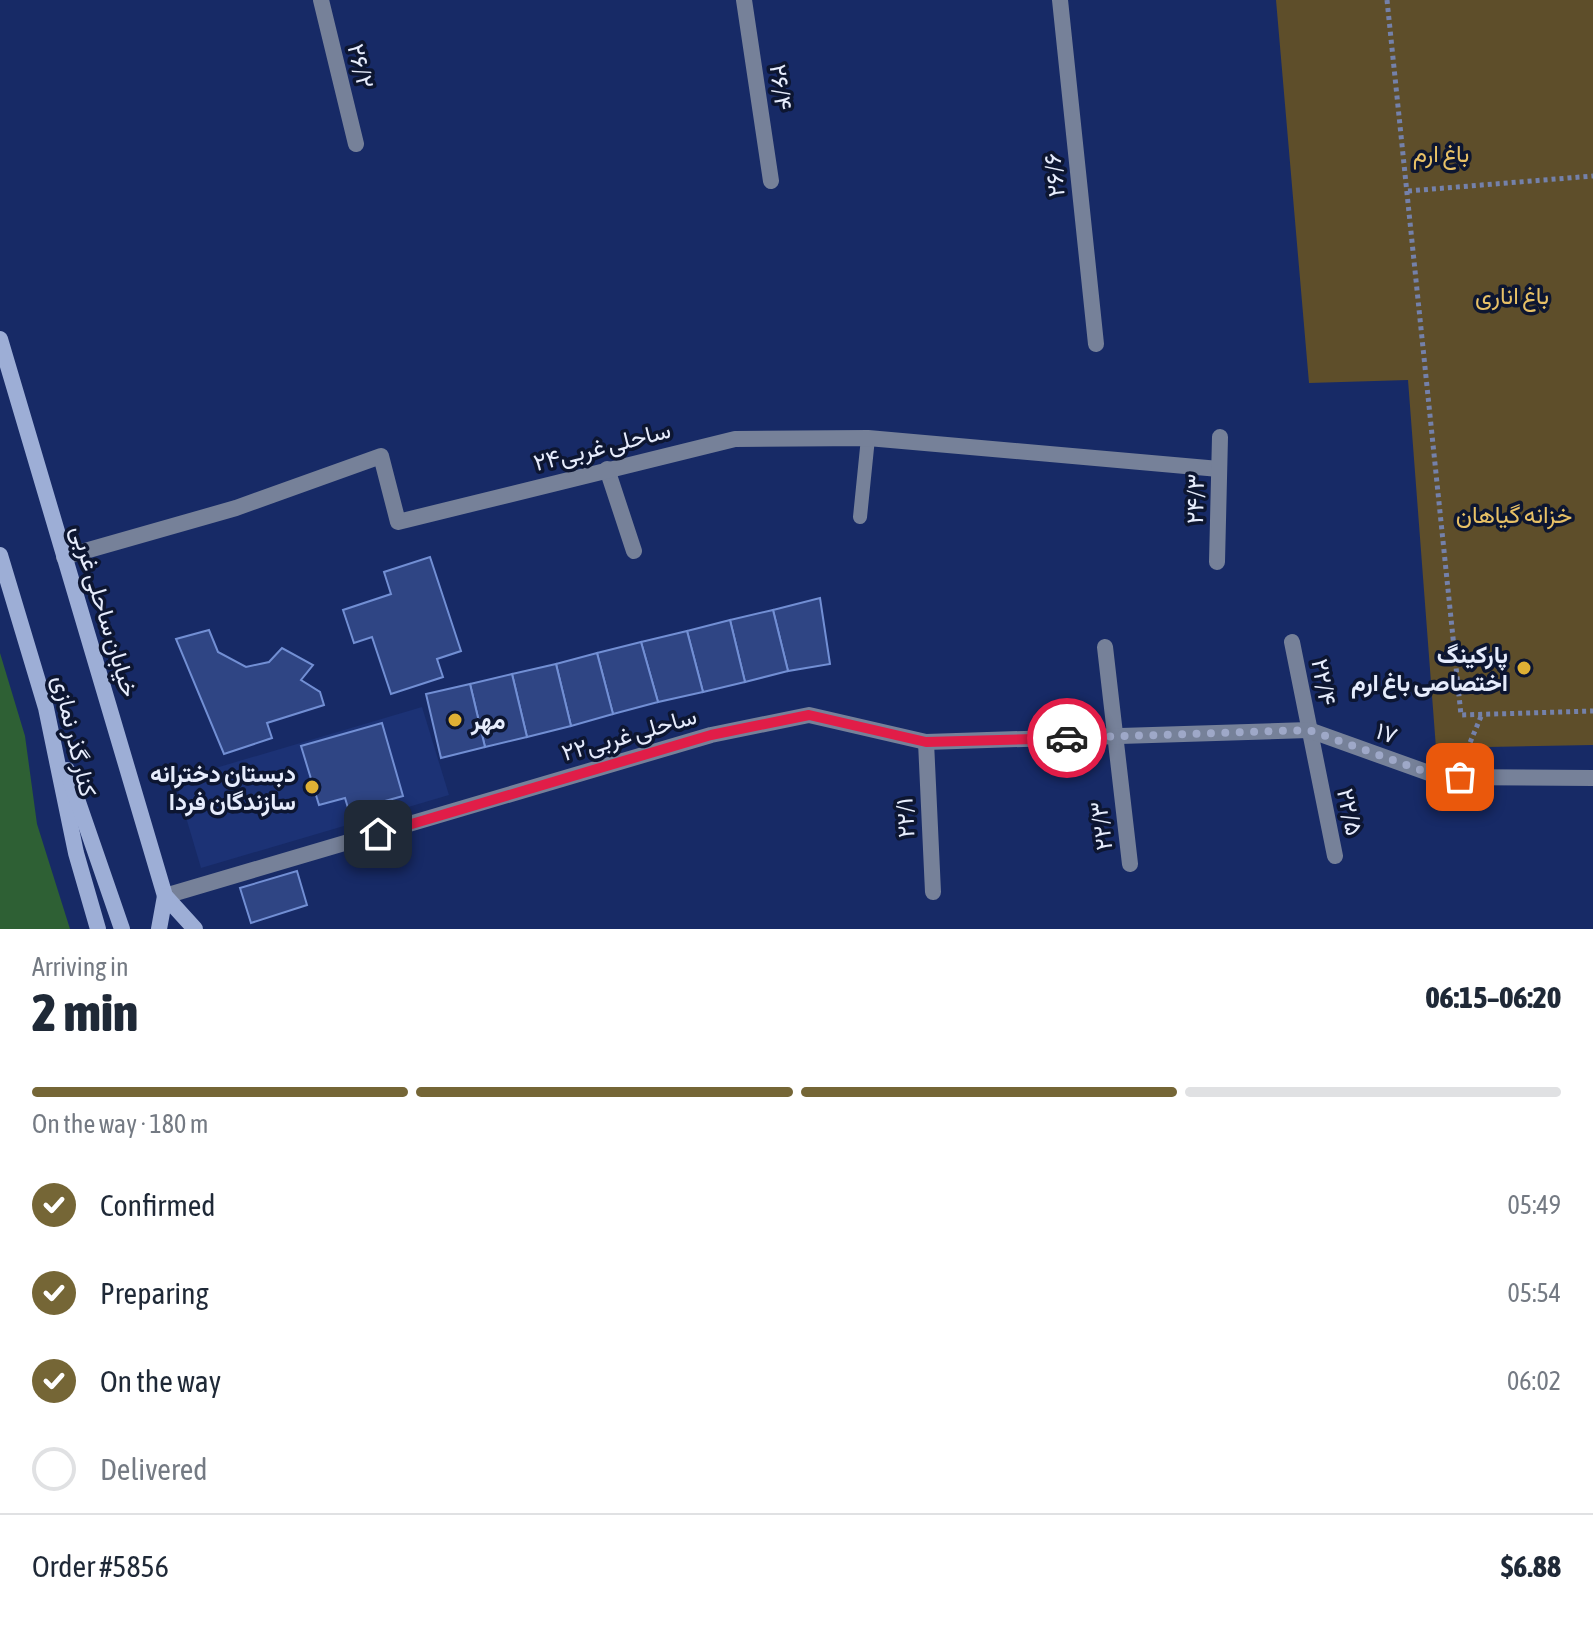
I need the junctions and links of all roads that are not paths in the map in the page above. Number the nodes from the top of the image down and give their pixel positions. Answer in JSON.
{"nodes":[{"id":1,"x":321,"y":0,"type":"edge"},
{"id":2,"x":744,"y":0,"type":"edge"},
{"id":3,"x":1060,"y":0,"type":"edge"},
{"id":4,"x":356,"y":144,"type":"dead end"},
{"id":5,"x":771,"y":181,"type":"dead end"},
{"id":6,"x":0,"y":339,"type":"edge"},
{"id":7,"x":1096,"y":344,"type":"dead end"},
{"id":8,"x":1220,"y":437,"type":"dead end"},
{"id":9,"x":868,"y":438,"type":"junction"},
{"id":10,"x":607,"y":469,"type":"junction"},
{"id":11,"x":1219,"y":469,"type":"junction"},
{"id":12,"x":860,"y":517,"type":"dead end"},
{"id":13,"x":634,"y":551,"type":"dead end"},
{"id":14,"x":0,"y":555,"type":"edge"},
{"id":15,"x":64,"y":557,"type":"junction"},
{"id":16,"x":1217,"y":562,"type":"dead end"},
{"id":17,"x":1292,"y":642,"type":"dead end"},
{"id":18,"x":1105,"y":647,"type":"dead end"},
{"id":19,"x":46,"y":708,"type":"junction"},
{"id":20,"x":1309,"y":730,"type":"junction"},
{"id":21,"x":1115,"y":736,"type":"junction"},
{"id":22,"x":926,"y":742,"type":"junction"},
{"id":23,"x":1593,"y":778,"type":"edge"},
{"id":24,"x":1335,"y":856,"type":"dead end"},
{"id":25,"x":1130,"y":864,"type":"dead end"},
{"id":26,"x":933,"y":892,"type":"dead end"},
{"id":27,"x":165,"y":896,"type":"junction"},
{"id":28,"x":98,"y":929,"type":"edge"},
{"id":29,"x":122,"y":929,"type":"edge"},
{"id":30,"x":159,"y":929,"type":"edge"},
{"id":31,"x":195,"y":929,"type":"edge"}],
"edges":[{"from":1,"to":4,"type":"street","name":"۲۶/۲"},
{"from":2,"to":5,"type":"street","name":"۲۶/۴"},
{"from":3,"to":7,"type":"street","name":"۲۶/۶"},
{"from":6,"to":15,"type":"main road","name":"خیابان ساحلی غربی"},
{"from":8,"to":11,"type":"street","name":"۲۴/۳"},
{"from":9,"to":10,"type":"street","name":"ساحلی غربی۲۴"},
{"from":9,"to":11,"type":"street","name":"ساحلی غربی۲۴"},
{"from":9,"to":12,"type":"lane"},
{"from":10,"to":13,"type":"street"},
{"from":10,"to":15,"type":"street","name":"ساحلی غربی۲۴"},
{"from":11,"to":16,"type":"street","name":"۲۴/۳"},
{"from":14,"to":19,"type":"main road","name":"کنار گذر نمازی"},
{"from":15,"to":27,"type":"main road","name":"خیابان ساحلی غربی"},
{"from":17,"to":20,"type":"street","name":"۲۲/۴"},
{"from":18,"to":21,"type":"street","name":"۲۲/۳"},
{"from":19,"to":28,"type":"main road","name":"کنار گذر نمازی"},
{"from":19,"to":29,"type":"main road"},
{"from":20,"to":21,"type":"street","name":"ساحلی غربی۲۲"},
{"from":20,"to":23,"type":"street","name":"۱۷"},
{"from":20,"to":24,"type":"street","name":"۲۲/۵"},
{"from":21,"to":22,"type":"street","name":"ساحلی غربی۲۲"},
{"from":21,"to":25,"type":"street","name":"۲۲/۳"},
{"from":22,"to":26,"type":"street","name":"۲۲/۱"},
{"from":22,"to":27,"type":"street","name":"ساحلی غربی۲۲"},
{"from":27,"to":30,"type":"main road","name":"خیابان ساحلی غربی"},
{"from":27,"to":31,"type":"main road","name":"خیابان ساحلی غربی"}]}
